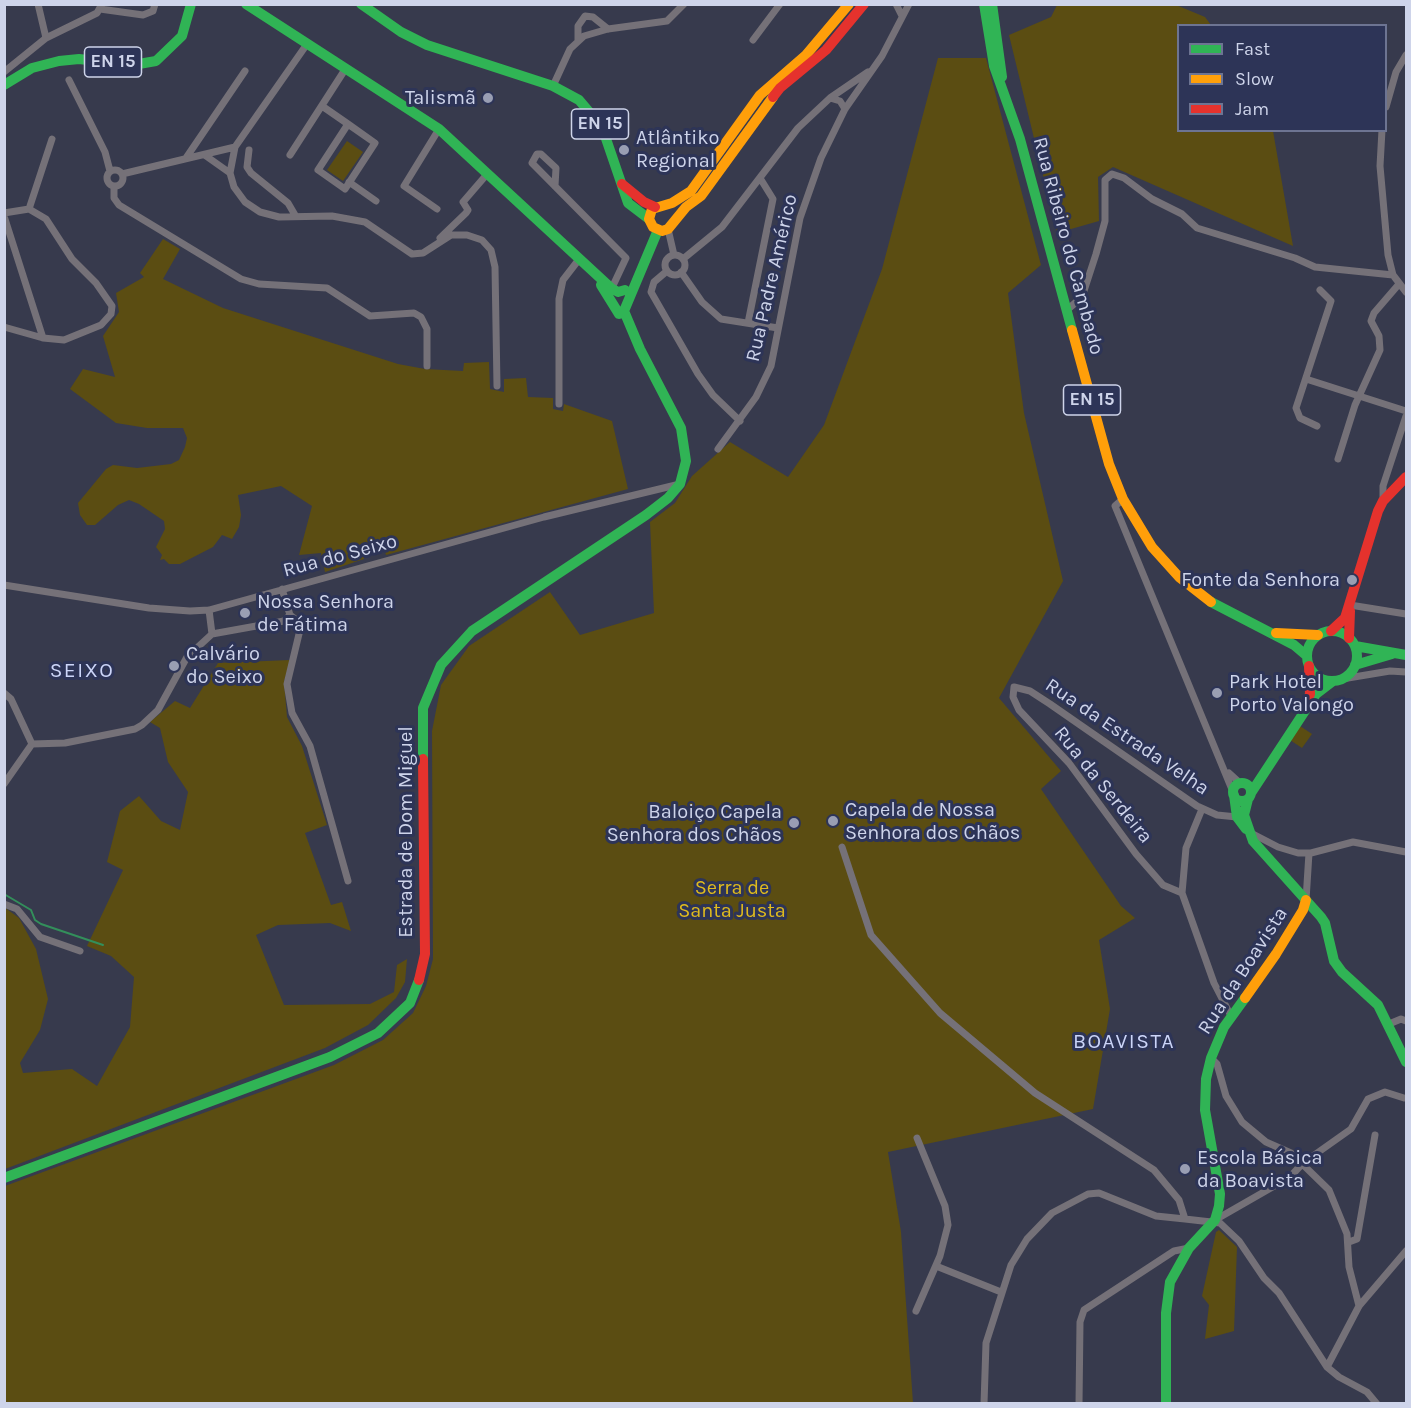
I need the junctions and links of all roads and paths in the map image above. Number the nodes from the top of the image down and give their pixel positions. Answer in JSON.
{"nodes":[{"id":1,"x":38,"y":4,"type":"edge"},
{"id":2,"x":155,"y":4,"type":"edge"},
{"id":3,"x":191,"y":4,"type":"edge"},
{"id":4,"x":246,"y":4,"type":"edge"},
{"id":5,"x":361,"y":4,"type":"edge"},
{"id":6,"x":684,"y":4,"type":"edge"},
{"id":7,"x":780,"y":4,"type":"edge"},
{"id":8,"x":849,"y":4,"type":"edge"},
{"id":9,"x":864,"y":4,"type":"edge"},
{"id":10,"x":896,"y":4,"type":"edge"},
{"id":11,"x":909,"y":4,"type":"edge"},
{"id":12,"x":984,"y":4,"type":"edge"},
{"id":13,"x":992,"y":4,"type":"edge"},
{"id":14,"x":101,"y":7,"type":"edge"},
{"id":15,"x":902,"y":16,"type":"junction"},
{"id":16,"x":608,"y":29,"type":"junction"},
{"id":17,"x":45,"y":38,"type":"junction"},
{"id":18,"x":578,"y":40,"type":"junction"},
{"id":19,"x":753,"y":40,"type":"dead end"},
{"id":20,"x":308,"y":44,"type":"junction"},
{"id":21,"x":1407,"y":55,"type":"edge"},
{"id":22,"x":346,"y":68,"type":"junction"},
{"id":23,"x":245,"y":71,"type":"dead end"},
{"id":24,"x":870,"y":71,"type":"junction"},
{"id":25,"x":4,"y":72,"type":"edge"},
{"id":26,"x":69,"y":80,"type":"dead end"},
{"id":27,"x":1002,"y":83,"type":"junction"},
{"id":28,"x":5,"y":84,"type":"edge"},
{"id":29,"x":553,"y":86,"type":"junction"},
{"id":30,"x":830,"y":98,"type":"junction"},
{"id":31,"x":1387,"y":104,"type":"edge"},
{"id":32,"x":322,"y":106,"type":"junction"},
{"id":33,"x":845,"y":110,"type":"junction"},
{"id":34,"x":348,"y":124,"type":"junction"},
{"id":35,"x":439,"y":129,"type":"junction"},
{"id":36,"x":1382,"y":132,"type":"edge"},
{"id":37,"x":52,"y":139,"type":"dead end"},
{"id":38,"x":235,"y":147,"type":"junction"},
{"id":39,"x":249,"y":150,"type":"dead end"},
{"id":40,"x":290,"y":155,"type":"dead end"},
{"id":41,"x":206,"y":156,"type":"junction"},
{"id":42,"x":186,"y":158,"type":"junction"},
{"id":43,"x":110,"y":171,"type":"junction"},
{"id":44,"x":230,"y":173,"type":"junction"},
{"id":45,"x":122,"y":174,"type":"junction"},
{"id":46,"x":488,"y":174,"type":"junction"},
{"id":47,"x":760,"y":178,"type":"junction"},
{"id":48,"x":349,"y":182,"type":"junction"},
{"id":49,"x":620,"y":182,"type":"junction"},
{"id":50,"x":114,"y":186,"type":"junction"},
{"id":51,"x":555,"y":186,"type":"junction"},
{"id":52,"x":376,"y":201,"type":"dead end"},
{"id":53,"x":660,"y":206,"type":"junction"},
{"id":54,"x":29,"y":209,"type":"junction"},
{"id":55,"x":437,"y":209,"type":"dead end"},
{"id":56,"x":4,"y":214,"type":"edge"},
{"id":57,"x":295,"y":215,"type":"junction"},
{"id":58,"x":660,"y":225,"type":"junction"},
{"id":59,"x":436,"y":243,"type":"junction"},
{"id":60,"x":674,"y":255,"type":"junction"},
{"id":61,"x":580,"y":258,"type":"junction"},
{"id":62,"x":682,"y":259,"type":"junction"},
{"id":63,"x":667,"y":271,"type":"junction"},
{"id":64,"x":681,"y":272,"type":"junction"},
{"id":65,"x":1393,"y":275,"type":"junction"},
{"id":66,"x":1399,"y":284,"type":"junction"},
{"id":67,"x":625,"y":290,"type":"junction"},
{"id":68,"x":1320,"y":290,"type":"dead end"},
{"id":69,"x":610,"y":291,"type":"junction"},
{"id":70,"x":1407,"y":292,"type":"edge"},
{"id":71,"x":1067,"y":310,"type":"junction"},
{"id":72,"x":619,"y":314,"type":"junction"},
{"id":73,"x":748,"y":323,"type":"junction"},
{"id":74,"x":4,"y":327,"type":"edge"},
{"id":75,"x":778,"y":328,"type":"junction"},
{"id":76,"x":43,"y":338,"type":"junction"},
{"id":77,"x":640,"y":349,"type":"junction"},
{"id":78,"x":427,"y":366,"type":"dead end"},
{"id":79,"x":1306,"y":379,"type":"junction"},
{"id":80,"x":497,"y":386,"type":"dead end"},
{"id":81,"x":1359,"y":397,"type":"junction"},
{"id":82,"x":559,"y":404,"type":"dead end"},
{"id":83,"x":1407,"y":411,"type":"edge"},
{"id":84,"x":1407,"y":416,"type":"edge"},
{"id":85,"x":740,"y":421,"type":"junction"},
{"id":86,"x":1317,"y":426,"type":"dead end"},
{"id":87,"x":718,"y":449,"type":"dead end"},
{"id":88,"x":1338,"y":459,"type":"dead end"},
{"id":89,"x":1407,"y":477,"type":"edge"},
{"id":90,"x":680,"y":484,"type":"junction"},
{"id":91,"x":1122,"y":499,"type":"junction"},
{"id":92,"x":1383,"y":501,"type":"junction"},
{"id":93,"x":4,"y":585,"type":"edge"},
{"id":94,"x":282,"y":589,"type":"junction"},
{"id":95,"x":1350,"y":605,"type":"junction"},
{"id":96,"x":209,"y":609,"type":"junction"},
{"id":97,"x":1407,"y":614,"type":"edge"},
{"id":98,"x":290,"y":615,"type":"junction"},
{"id":99,"x":1331,"y":631,"type":"junction"},
{"id":100,"x":1270,"y":632,"type":"junction"},
{"id":101,"x":212,"y":634,"type":"junction"},
{"id":102,"x":1318,"y":635,"type":"junction"},
{"id":103,"x":1352,"y":642,"type":"junction"},
{"id":104,"x":1394,"y":654,"type":"junction"},
{"id":105,"x":1407,"y":655,"type":"edge"},
{"id":106,"x":1308,"y":661,"type":"junction"},
{"id":107,"x":1355,"y":665,"type":"junction"},
{"id":108,"x":1407,"y":672,"type":"edge"},
{"id":109,"x":1337,"y":680,"type":"junction"},
{"id":110,"x":1014,"y":687,"type":"joint"},
{"id":111,"x":4,"y":693,"type":"edge"},
{"id":112,"x":1298,"y":723,"type":"junction"},
{"id":113,"x":32,"y":744,"type":"junction"},
{"id":114,"x":4,"y":784,"type":"edge"},
{"id":115,"x":1241,"y":795,"type":"junction"},
{"id":116,"x":1202,"y":809,"type":"junction"},
{"id":117,"x":1235,"y":821,"type":"junction"},
{"id":118,"x":842,"y":847,"type":"dead end"},
{"id":119,"x":1407,"y":852,"type":"edge"},
{"id":120,"x":1309,"y":853,"type":"junction"},
{"id":121,"x":348,"y":881,"type":"dead end"},
{"id":122,"x":1182,"y":893,"type":"junction"},
{"id":123,"x":1306,"y":900,"type":"junction"},
{"id":124,"x":4,"y":904,"type":"edge"},
{"id":125,"x":80,"y":951,"type":"dead end"},
{"id":126,"x":1231,"y":1016,"type":"junction"},
{"id":127,"x":1407,"y":1021,"type":"edge"},
{"id":128,"x":1389,"y":1024,"type":"junction"},
{"id":129,"x":1211,"y":1058,"type":"junction"},
{"id":130,"x":1407,"y":1062,"type":"edge"},
{"id":131,"x":1404,"y":1098,"type":"dead end"},
{"id":132,"x":1375,"y":1135,"type":"dead end"},
{"id":133,"x":917,"y":1138,"type":"dead end"},
{"id":134,"x":1303,"y":1163,"type":"junction"},
{"id":135,"x":4,"y":1178,"type":"edge"},
{"id":136,"x":1185,"y":1220,"type":"junction"},
{"id":137,"x":1215,"y":1220,"type":"junction"},
{"id":138,"x":1349,"y":1242,"type":"junction"},
{"id":139,"x":1189,"y":1248,"type":"junction"},
{"id":140,"x":1407,"y":1251,"type":"edge"},
{"id":141,"x":1165,"y":1257,"type":"junction"},
{"id":142,"x":1178,"y":1265,"type":"junction"},
{"id":143,"x":936,"y":1266,"type":"junction"},
{"id":144,"x":1001,"y":1292,"type":"junction"},
{"id":145,"x":1359,"y":1306,"type":"junction"},
{"id":146,"x":916,"y":1311,"type":"dead end"},
{"id":147,"x":1328,"y":1367,"type":"junction"},
{"id":148,"x":984,"y":1404,"type":"edge"},
{"id":149,"x":1079,"y":1404,"type":"edge"},
{"id":150,"x":1166,"y":1404,"type":"edge"},
{"id":151,"x":1377,"y":1404,"type":"edge"}],
"edges":[{"from":1,"to":17,"type":"street"},
{"from":2,"to":14,"type":"street"},
{"from":3,"to":28,"type":"main road","number":"EN 15"},
{"from":4,"to":20,"type":"main road"},
{"from":5,"to":29,"type":"main road","number":"EN 15"},
{"from":6,"to":16,"type":"street"},
{"from":7,"to":19,"type":"street"},
{"from":8,"to":53,"type":"main road"},
{"from":9,"to":58,"type":"main road"},
{"from":10,"to":15,"type":"street"},
{"from":11,"to":15,"type":"street","name":"Rua Padre Américo"},
{"from":12,"to":27,"type":"main road","name":"Rua Ribeiro do Cambado","number":"EN 15"},
{"from":13,"to":27,"type":"main road","name":"Rua Ribeiro do Cambado","number":"EN 15"},
{"from":14,"to":17,"type":"street"},
{"from":15,"to":24,"type":"street","name":"Rua Padre Américo"},
{"from":16,"to":18,"type":"street"},
{"from":16,"to":18,"type":"street"},
{"from":17,"to":25,"type":"street"},
{"from":18,"to":29,"type":"street"},
{"from":20,"to":22,"type":"main road"},
{"from":20,"to":38,"type":"street"},
{"from":21,"to":31,"type":"street"},
{"from":22,"to":32,"type":"street"},
{"from":22,"to":35,"type":"main road"},
{"from":23,"to":42,"type":"street"},
{"from":24,"to":30,"type":"street"},
{"from":24,"to":33,"type":"street","name":"Rua Padre Américo"},
{"from":26,"to":43,"type":"street"},
{"from":27,"to":71,"type":"main road","name":"Rua Ribeiro do Cambado","number":"EN 15"},
{"from":29,"to":49,"type":"main road","number":"EN 15"},
{"from":30,"to":33,"type":"street"},
{"from":30,"to":47,"type":"street"},
{"from":32,"to":34,"type":"street"},
{"from":32,"to":40,"type":"street"},
{"from":33,"to":75,"type":"street","name":"Rua Padre Américo"},
{"from":34,"to":48,"type":"street"},
{"from":34,"to":48,"type":"street"},
{"from":35,"to":46,"type":"main road"},
{"from":35,"to":55,"type":"street"},
{"from":36,"to":65,"type":"street"},
{"from":37,"to":54,"type":"street"},
{"from":38,"to":41,"type":"street"},
{"from":38,"to":44,"type":"street"},
{"from":39,"to":57,"type":"street"},
{"from":41,"to":42,"type":"street"},
{"from":41,"to":44,"type":"street"},
{"from":42,"to":45,"type":"street"},
{"from":43,"to":45,"type":"street"},
{"from":43,"to":50,"type":"street"},
{"from":44,"to":57,"type":"street"},
{"from":45,"to":50,"type":"street"},
{"from":46,"to":59,"type":"street"},
{"from":46,"to":61,"type":"main road"},
{"from":47,"to":62,"type":"street"},
{"from":47,"to":73,"type":"street"},
{"from":48,"to":52,"type":"street"},
{"from":49,"to":53,"type":"main road"},
{"from":49,"to":58,"type":"main road","number":"EN 15"},
{"from":50,"to":78,"type":"street"},
{"from":51,"to":51,"type":"street"},
{"from":51,"to":69,"type":"street"},
{"from":53,"to":58,"type":"main road"},
{"from":53,"to":58,"type":"main road"},
{"from":54,"to":56,"type":"street"},
{"from":54,"to":76,"type":"street"},
{"from":56,"to":76,"type":"street"},
{"from":57,"to":59,"type":"street"},
{"from":58,"to":60,"type":"street"},
{"from":58,"to":67,"type":"main road"},
{"from":58,"to":77,"type":"main road"},
{"from":59,"to":80,"type":"street"},
{"from":60,"to":62,"type":"street"},
{"from":60,"to":63,"type":"street"},
{"from":61,"to":69,"type":"main road"},
{"from":61,"to":82,"type":"street"},
{"from":62,"to":64,"type":"street"},
{"from":63,"to":64,"type":"street"},
{"from":63,"to":85,"type":"street"},
{"from":64,"to":73,"type":"street"},
{"from":65,"to":66,"type":"street"},
{"from":65,"to":71,"type":"street"},
{"from":66,"to":70,"type":"street"},
{"from":66,"to":81,"type":"street"},
{"from":67,"to":69,"type":"main road"},
{"from":67,"to":72,"type":"main road"},
{"from":68,"to":79,"type":"street"},
{"from":69,"to":72,"type":"main road"},
{"from":71,"to":91,"type":"main road","name":"Rua Ribeiro do Cambado","number":"EN 15"},
{"from":72,"to":77,"type":"main road"},
{"from":73,"to":75,"type":"street"},
{"from":74,"to":76,"type":"street"},
{"from":75,"to":85,"type":"street","name":"Rua Padre Américo"},
{"from":77,"to":90,"type":"main road"},
{"from":79,"to":81,"type":"street"},
{"from":79,"to":86,"type":"street"},
{"from":81,"to":83,"type":"street"},
{"from":81,"to":88,"type":"street"},
{"from":84,"to":92,"type":"street"},
{"from":85,"to":87,"type":"street","name":"Rua Padre Américo"},
{"from":89,"to":92,"type":"main road"},
{"from":90,"to":94,"type":"street","name":"Rua do Seixo"},
{"from":90,"to":135,"type":"main road","name":"Estrada de Dom Miguel"},
{"from":91,"to":100,"type":"main road","name":"Rua Ribeiro do Cambado","number":"EN 15"},
{"from":91,"to":115,"type":"street"},
{"from":92,"to":95,"type":"main road"},
{"from":93,"to":96,"type":"street","name":"Rua do Seixo"},
{"from":94,"to":96,"type":"street","name":"Rua do Seixo"},
{"from":94,"to":98,"type":"street"},
{"from":95,"to":97,"type":"street"},
{"from":95,"to":99,"type":"main road"},
{"from":95,"to":103,"type":"main road"},
{"from":96,"to":101,"type":"street"},
{"from":98,"to":101,"type":"street"},
{"from":98,"to":121,"type":"street"},
{"from":99,"to":102,"type":"main road"},
{"from":99,"to":103,"type":"main road"},
{"from":100,"to":102,"type":"main road","number":"EN 15"},
{"from":100,"to":106,"type":"main road","number":"EN 15"},
{"from":101,"to":113,"type":"street"},
{"from":102,"to":106,"type":"main road"},
{"from":103,"to":104,"type":"main road"},
{"from":103,"to":107,"type":"main road"},
{"from":104,"to":105,"type":"main road"},
{"from":104,"to":107,"type":"main road"},
{"from":106,"to":109,"type":"main road"},
{"from":106,"to":112,"type":"main road"},
{"from":107,"to":109,"type":"main road"},
{"from":108,"to":109,"type":"street"},
{"from":109,"to":112,"type":"main road"},
{"from":110,"to":116,"type":"street","name":"Rua da Estrada Velha"},
{"from":110,"to":122,"type":"street","name":"Rua da Serdeira"},
{"from":111,"to":113,"type":"street"},
{"from":112,"to":115,"type":"main road"},
{"from":113,"to":114,"type":"street"},
{"from":115,"to":117,"type":"main road","name":"Rua da Boavista"},
{"from":115,"to":117,"type":"main road"},
{"from":116,"to":117,"type":"street","name":"Rua da Estrada Velha"},
{"from":116,"to":122,"type":"street"},
{"from":117,"to":120,"type":"street","name":"Rua da Estrada Velha"},
{"from":117,"to":123,"type":"main road","name":"Rua da Boavista"},
{"from":118,"to":136,"type":"street"},
{"from":119,"to":120,"type":"street"},
{"from":120,"to":123,"type":"street","name":"Rua da Boavista"},
{"from":122,"to":126,"type":"street"},
{"from":123,"to":126,"type":"main road","name":"Rua da Boavista"},
{"from":123,"to":128,"type":"main road"},
{"from":124,"to":125,"type":"street"},
{"from":126,"to":129,"type":"main road","name":"Rua da Boavista"},
{"from":127,"to":128,"type":"street"},
{"from":128,"to":130,"type":"main road"},
{"from":129,"to":134,"type":"street","name":"Rua da Boavista"},
{"from":129,"to":137,"type":"main road"},
{"from":131,"to":134,"type":"street"},
{"from":132,"to":138,"type":"street"},
{"from":133,"to":143,"type":"street"},
{"from":134,"to":137,"type":"street"},
{"from":134,"to":138,"type":"street","name":"Rua da Boavista"},
{"from":136,"to":137,"type":"street"},
{"from":136,"to":144,"type":"street"},
{"from":137,"to":139,"type":"main road"},
{"from":137,"to":147,"type":"street"},
{"from":138,"to":145,"type":"street"},
{"from":139,"to":141,"type":"street"},
{"from":139,"to":142,"type":"main road"},
{"from":140,"to":145,"type":"street"},
{"from":141,"to":142,"type":"street"},
{"from":141,"to":149,"type":"street"},
{"from":142,"to":150,"type":"main road"},
{"from":143,"to":144,"type":"street"},
{"from":143,"to":146,"type":"street"},
{"from":144,"to":148,"type":"street"},
{"from":145,"to":147,"type":"street"},
{"from":147,"to":151,"type":"street"}]}
